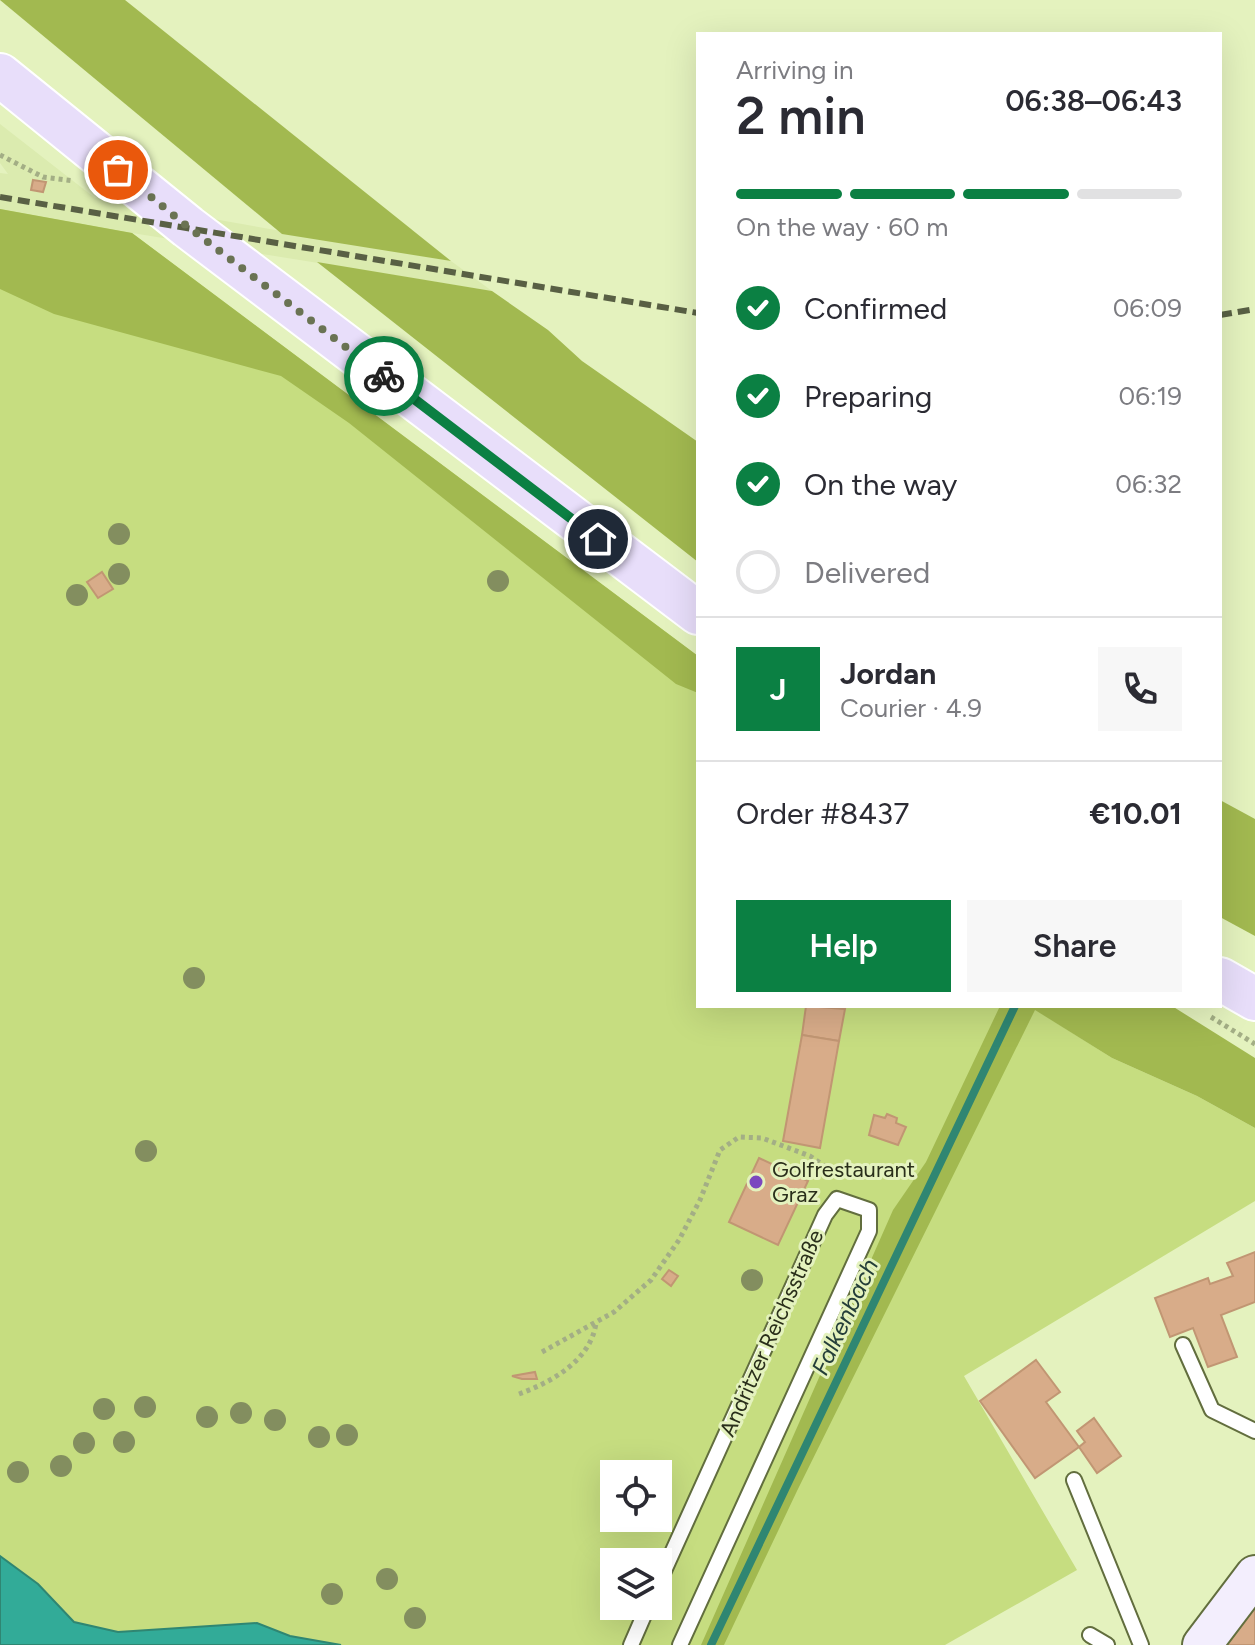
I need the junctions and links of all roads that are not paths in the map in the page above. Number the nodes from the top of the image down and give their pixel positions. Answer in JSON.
{"nodes":[{"id":1,"x":0,"y":75,"type":"edge"},
{"id":2,"x":696,"y":611,"type":"edge"},
{"id":3,"x":1222,"y":996,"type":"edge"},
{"id":4,"x":1255,"y":999,"type":"edge"},
{"id":5,"x":1183,"y":1345,"type":"dead end"},
{"id":6,"x":1255,"y":1431,"type":"edge"},
{"id":7,"x":1074,"y":1480,"type":"dead end"},
{"id":8,"x":672,"y":1553,"type":"edge"},
{"id":9,"x":1255,"y":1575,"type":"edge"},
{"id":10,"x":642,"y":1620,"type":"edge"},
{"id":11,"x":1090,"y":1635,"type":"dead end"},
{"id":12,"x":631,"y":1645,"type":"edge"},
{"id":13,"x":680,"y":1645,"type":"edge"},
{"id":14,"x":1107,"y":1645,"type":"edge"},
{"id":15,"x":1141,"y":1645,"type":"edge"},
{"id":16,"x":1202,"y":1645,"type":"edge"}],
"edges":[{"from":1,"to":2,"type":"main road"},
{"from":3,"to":4,"type":"main road"},
{"from":5,"to":6,"type":"lane"},
{"from":7,"to":15,"type":"lane"},
{"from":8,"to":13,"type":"lane","name":"Andritzer Reichsstraße"},
{"from":9,"to":16,"type":"main road"},
{"from":10,"to":12,"type":"lane"},
{"from":11,"to":14,"type":"lane"}]}
